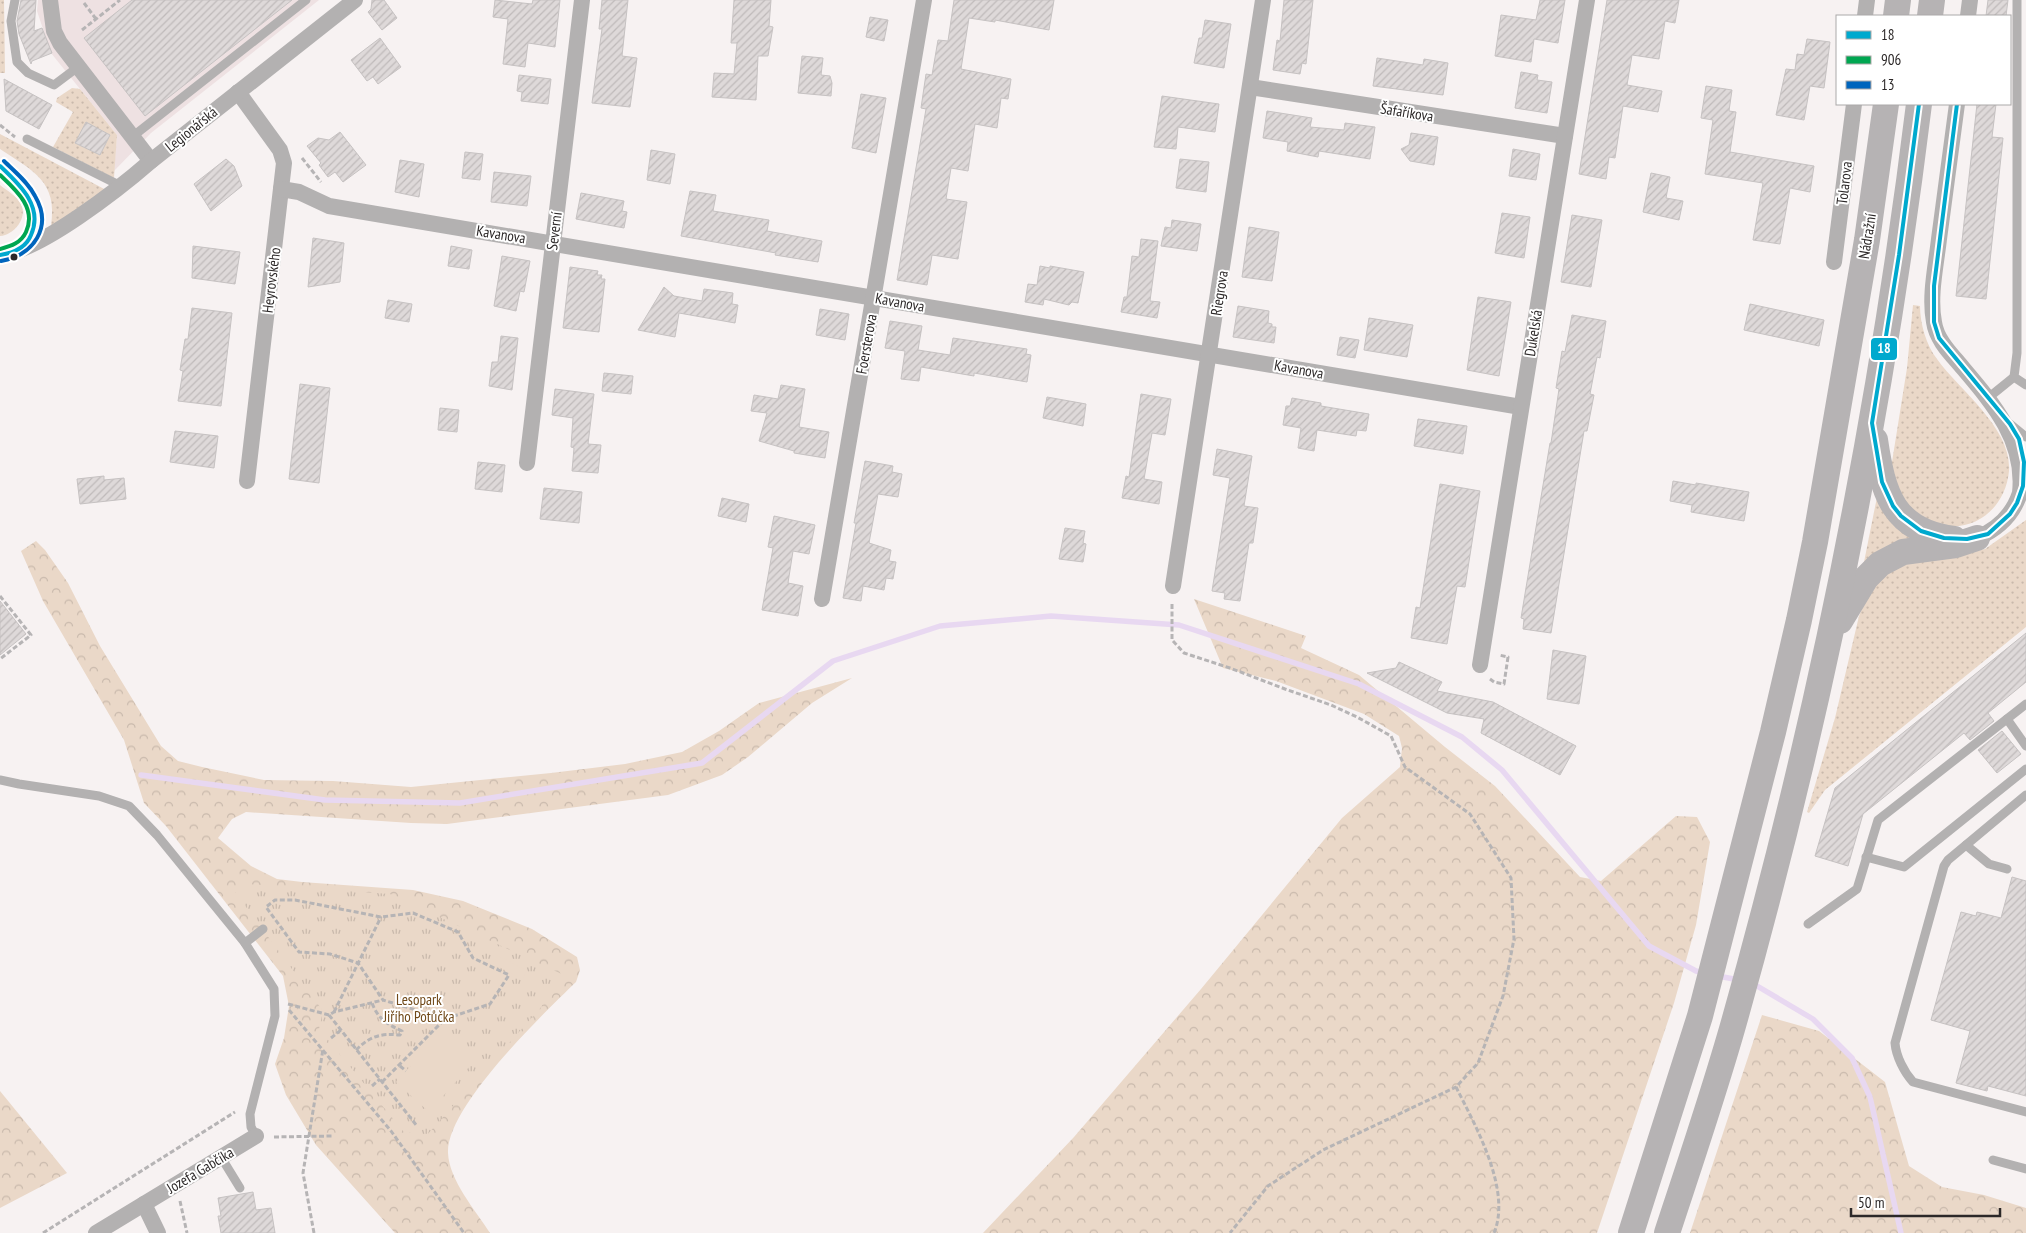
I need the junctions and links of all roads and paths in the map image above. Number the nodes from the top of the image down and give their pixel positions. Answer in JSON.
{"nodes":[{"id":1,"x":15,"y":0,"type":"edge"},
{"id":2,"x":50,"y":0,"type":"edge"},
{"id":3,"x":118,"y":0,"type":"edge"},
{"id":4,"x":306,"y":0,"type":"edge"},
{"id":5,"x":355,"y":0,"type":"edge"},
{"id":6,"x":582,"y":0,"type":"edge"},
{"id":7,"x":924,"y":0,"type":"edge"},
{"id":8,"x":1263,"y":0,"type":"edge"},
{"id":9,"x":1587,"y":0,"type":"edge"},
{"id":10,"x":1867,"y":0,"type":"edge"},
{"id":11,"x":1898,"y":0,"type":"edge"},
{"id":12,"x":1932,"y":0,"type":"edge"},
{"id":13,"x":1970,"y":0,"type":"edge"},
{"id":14,"x":2017,"y":0,"type":"edge"},
{"id":15,"x":84,"y":4,"type":"dead end"},
{"id":16,"x":1865,"y":15,"type":"edge"},
{"id":17,"x":1896,"y":15,"type":"edge"},
{"id":18,"x":1930,"y":15,"type":"edge"},
{"id":19,"x":1968,"y":15,"type":"edge"},
{"id":20,"x":96,"y":19,"type":"junction"},
{"id":21,"x":82,"y":30,"type":"dead end"},
{"id":22,"x":78,"y":67,"type":"junction"},
{"id":23,"x":2021,"y":73,"type":"edge"},
{"id":24,"x":1250,"y":87,"type":"junction"},
{"id":25,"x":238,"y":92,"type":"junction"},
{"id":26,"x":1854,"y":105,"type":"edge"},
{"id":27,"x":1886,"y":105,"type":"edge"},
{"id":28,"x":1919,"y":105,"type":"edge"},
{"id":29,"x":1956,"y":105,"type":"edge"},
{"id":30,"x":1565,"y":136,"type":"junction"},
{"id":31,"x":132,"y":138,"type":"junction"},
{"id":32,"x":27,"y":139,"type":"dead end"},
{"id":33,"x":151,"y":161,"type":"junction"},
{"id":34,"x":0,"y":166,"type":"edge"},
{"id":35,"x":121,"y":187,"type":"junction"},
{"id":36,"x":281,"y":189,"type":"junction"},
{"id":37,"x":553,"y":243,"type":"junction"},
{"id":38,"x":21,"y":248,"type":"junction"},
{"id":39,"x":0,"y":255,"type":"edge"},
{"id":40,"x":1834,"y":262,"type":"dead end"},
{"id":41,"x":874,"y":297,"type":"junction"},
{"id":42,"x":1209,"y":354,"type":"junction"},
{"id":43,"x":2014,"y":377,"type":"junction"},
{"id":44,"x":2026,"y":385,"type":"edge"},
{"id":45,"x":1988,"y":398,"type":"junction"},
{"id":46,"x":1521,"y":407,"type":"junction"},
{"id":47,"x":1872,"y":423,"type":"junction"},
{"id":48,"x":2010,"y":424,"type":"junction"},
{"id":49,"x":2026,"y":437,"type":"edge"},
{"id":50,"x":527,"y":463,"type":"dead end"},
{"id":51,"x":247,"y":481,"type":"dead end"},
{"id":52,"x":2024,"y":487,"type":"edge"},
{"id":53,"x":1977,"y":538,"type":"junction"},
{"id":54,"x":1174,"y":586,"type":"dead end"},
{"id":55,"x":0,"y":596,"type":"edge"},
{"id":56,"x":822,"y":599,"type":"dead end"},
{"id":57,"x":1171,"y":612,"type":"dead end"},
{"id":58,"x":1828,"y":642,"type":"junction"},
{"id":59,"x":0,"y":659,"type":"edge"},
{"id":60,"x":1480,"y":665,"type":"dead end"},
{"id":61,"x":2026,"y":704,"type":"edge"},
{"id":62,"x":2007,"y":719,"type":"junction"},
{"id":63,"x":2026,"y":746,"type":"edge"},
{"id":64,"x":2026,"y":769,"type":"edge"},
{"id":65,"x":0,"y":780,"type":"edge"},
{"id":66,"x":2026,"y":795,"type":"edge"},
{"id":67,"x":1966,"y":845,"type":"junction"},
{"id":68,"x":1866,"y":858,"type":"junction"},
{"id":69,"x":2007,"y":869,"type":"dead end"},
{"id":70,"x":381,"y":917,"type":"junction"},
{"id":71,"x":1808,"y":924,"type":"dead end"},
{"id":72,"x":262,"y":929,"type":"dead end"},
{"id":73,"x":245,"y":943,"type":"junction"},
{"id":74,"x":358,"y":963,"type":"junction"},
{"id":75,"x":383,"y":1000,"type":"junction"},
{"id":76,"x":372,"y":1003,"type":"junction"},
{"id":77,"x":334,"y":1012,"type":"junction"},
{"id":78,"x":329,"y":1015,"type":"junction"},
{"id":79,"x":445,"y":1019,"type":"junction"},
{"id":80,"x":341,"y":1030,"type":"junction"},
{"id":81,"x":331,"y":1038,"type":"dead end"},
{"id":82,"x":323,"y":1048,"type":"junction"},
{"id":83,"x":356,"y":1050,"type":"junction"},
{"id":84,"x":400,"y":1066,"type":"junction"},
{"id":85,"x":406,"y":1071,"type":"dead end"},
{"id":86,"x":381,"y":1080,"type":"junction"},
{"id":87,"x":372,"y":1086,"type":"dead end"},
{"id":88,"x":1456,"y":1087,"type":"junction"},
{"id":89,"x":252,"y":1102,"type":"junction"},
{"id":90,"x":2026,"y":1112,"type":"edge"},
{"id":91,"x":417,"y":1126,"type":"dead end"},
{"id":92,"x":262,"y":1136,"type":"junction"},
{"id":93,"x":309,"y":1136,"type":"junction"},
{"id":94,"x":333,"y":1136,"type":"dead end"},
{"id":95,"x":221,"y":1157,"type":"junction"},
{"id":96,"x":1993,"y":1160,"type":"dead end"},
{"id":97,"x":2026,"y":1169,"type":"edge"},
{"id":98,"x":240,"y":1188,"type":"dead end"},
{"id":99,"x":144,"y":1204,"type":"junction"},
{"id":100,"x":43,"y":1233,"type":"edge"},
{"id":101,"x":96,"y":1233,"type":"edge"},
{"id":102,"x":158,"y":1233,"type":"edge"},
{"id":103,"x":314,"y":1233,"type":"edge"},
{"id":104,"x":464,"y":1233,"type":"edge"},
{"id":105,"x":1230,"y":1233,"type":"edge"},
{"id":106,"x":1494,"y":1233,"type":"edge"},
{"id":107,"x":1631,"y":1233,"type":"edge"},
{"id":108,"x":1667,"y":1233,"type":"edge"}],
"edges":[{"from":1,"to":22,"type":"lane"},
{"from":2,"to":22,"type":"street"},
{"from":3,"to":20,"type":"path"},
{"from":4,"to":31,"type":"lane"},
{"from":5,"to":25,"type":"street","name":"Legionářská"},
{"from":6,"to":37,"type":"street","name":"Severní"},
{"from":7,"to":41,"type":"street","name":"Foersterova"},
{"from":8,"to":24,"type":"street","name":"Riegrova"},
{"from":9,"to":30,"type":"street","name":"Dukelská"},
{"from":10,"to":16,"type":"street"},
{"from":11,"to":17,"type":"main road"},
{"from":12,"to":18,"type":"main road"},
{"from":13,"to":19,"type":"street"},
{"from":14,"to":23,"type":"lane"},
{"from":15,"to":20,"type":"path"},
{"from":20,"to":21,"type":"path"},
{"from":22,"to":31,"type":"street"},
{"from":23,"to":43,"type":"lane"},
{"from":24,"to":30,"type":"street","name":"Šafaříkova"},
{"from":24,"to":42,"type":"street","name":"Riegrova"},
{"from":25,"to":33,"type":"street","name":"Legionářská"},
{"from":25,"to":36,"type":"street","name":"Heyrovského"},
{"from":26,"to":40,"type":"street","name":"Tolarova"},
{"from":27,"to":107,"type":"main road","name":"Nádražní"},
{"from":28,"to":47,"type":"main road"},
{"from":29,"to":45,"type":"street"},
{"from":30,"to":46,"type":"street","name":"Dukelská"},
{"from":31,"to":33,"type":"street"},
{"from":32,"to":35,"type":"lane"},
{"from":33,"to":35,"type":"street","name":"Legionářská"},
{"from":34,"to":38,"type":"lane"},
{"from":35,"to":38,"type":"street","name":"Legionářská"},
{"from":36,"to":37,"type":"street","name":"Kavanova"},
{"from":36,"to":51,"type":"street","name":"Heyrovského"},
{"from":37,"to":41,"type":"street","name":"Kavanova"},
{"from":37,"to":50,"type":"street","name":"Severní"},
{"from":38,"to":39,"type":"street","name":"Legionářská"},
{"from":41,"to":42,"type":"street","name":"Kavanova"},
{"from":41,"to":56,"type":"street","name":"Foersterova"},
{"from":42,"to":46,"type":"street","name":"Kavanova"},
{"from":42,"to":54,"type":"street","name":"Riegrova"},
{"from":43,"to":44,"type":"lane"},
{"from":43,"to":45,"type":"lane"},
{"from":45,"to":48,"type":"street"},
{"from":46,"to":60,"type":"street","name":"Dukelská"},
{"from":47,"to":53,"type":"main road"},
{"from":47,"to":58,"type":"main road"},
{"from":48,"to":49,"type":"lane"},
{"from":48,"to":52,"type":"street"},
{"from":52,"to":53,"type":"street"},
{"from":53,"to":58,"type":"main road"},
{"from":55,"to":59,"type":"path"},
{"from":57,"to":88,"type":"path"},
{"from":58,"to":108,"type":"main road"},
{"from":61,"to":62,"type":"lane"},
{"from":62,"to":63,"type":"lane"},
{"from":62,"to":68,"type":"lane"},
{"from":64,"to":68,"type":"lane"},
{"from":65,"to":73,"type":"lane"},
{"from":66,"to":67,"type":"lane"},
{"from":67,"to":69,"type":"lane"},
{"from":67,"to":90,"type":"lane"},
{"from":68,"to":71,"type":"lane"},
{"from":70,"to":74,"type":"path"},
{"from":70,"to":74,"type":"path"},
{"from":70,"to":79,"type":"path"},
{"from":72,"to":73,"type":"lane"},
{"from":73,"to":89,"type":"lane"},
{"from":74,"to":75,"type":"path"},
{"from":74,"to":77,"type":"path"},
{"from":75,"to":76,"type":"path"},
{"from":75,"to":79,"type":"path"},
{"from":76,"to":77,"type":"path"},
{"from":76,"to":83,"type":"path"},
{"from":77,"to":78,"type":"path"},
{"from":78,"to":80,"type":"path"},
{"from":78,"to":82,"type":"path"},
{"from":79,"to":84,"type":"path"},
{"from":80,"to":81,"type":"path"},
{"from":80,"to":83,"type":"path"},
{"from":82,"to":93,"type":"path"},
{"from":82,"to":104,"type":"path"},
{"from":83,"to":86,"type":"path"},
{"from":84,"to":85,"type":"path"},
{"from":84,"to":86,"type":"path"},
{"from":86,"to":87,"type":"path"},
{"from":86,"to":91,"type":"path"},
{"from":88,"to":105,"type":"path"},
{"from":88,"to":106,"type":"path"},
{"from":89,"to":92,"type":"lane"},
{"from":89,"to":100,"type":"path"},
{"from":92,"to":93,"type":"path"},
{"from":92,"to":95,"type":"street","name":"Jozefa Gabčíka"},
{"from":93,"to":94,"type":"path"},
{"from":93,"to":103,"type":"path"},
{"from":95,"to":98,"type":"lane"},
{"from":95,"to":99,"type":"street","name":"Jozefa Gabčíka"},
{"from":96,"to":97,"type":"lane"},
{"from":99,"to":101,"type":"street","name":"Jozefa Gabčíka"},
{"from":99,"to":102,"type":"street"}]}
